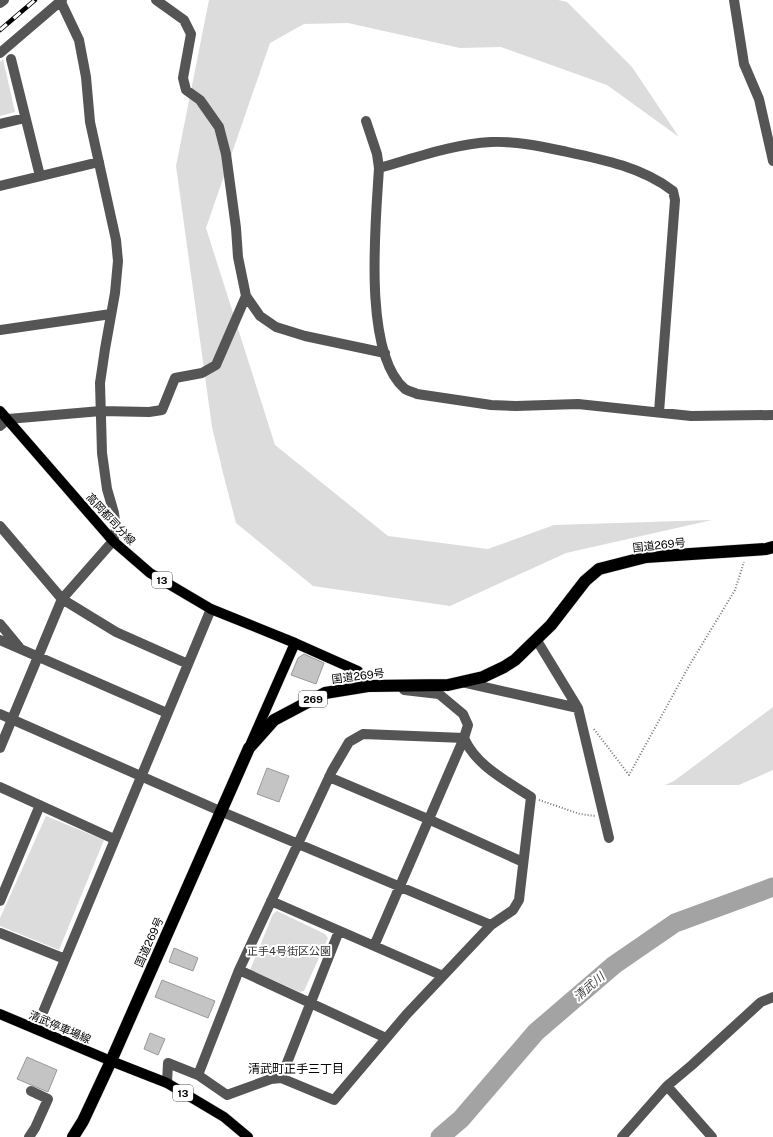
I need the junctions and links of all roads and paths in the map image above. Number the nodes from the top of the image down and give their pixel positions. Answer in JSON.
{"nodes":[{"id":1,"x":4,"y":0,"type":"edge"},
{"id":2,"x":61,"y":0,"type":"edge"},
{"id":3,"x":156,"y":0,"type":"edge"},
{"id":4,"x":734,"y":0,"type":"edge"},
{"id":5,"x":0,"y":3,"type":"edge"},
{"id":6,"x":0,"y":53,"type":"edge"},
{"id":7,"x":11,"y":59,"type":"dead end"},
{"id":8,"x":25,"y":118,"type":"junction"},
{"id":9,"x":366,"y":121,"type":"dead end"},
{"id":10,"x":0,"y":124,"type":"edge"},
{"id":11,"x":773,"y":161,"type":"edge"},
{"id":12,"x":99,"y":162,"type":"junction"},
{"id":13,"x":379,"y":168,"type":"junction"},
{"id":14,"x":40,"y":176,"type":"junction"},
{"id":15,"x":0,"y":186,"type":"edge"},
{"id":16,"x":246,"y":296,"type":"junction"},
{"id":17,"x":111,"y":314,"type":"junction"},
{"id":18,"x":0,"y":330,"type":"edge"},
{"id":19,"x":385,"y":354,"type":"junction"},
{"id":20,"x":0,"y":411,"type":"edge"},
{"id":21,"x":101,"y":411,"type":"junction"},
{"id":22,"x":659,"y":412,"type":"junction"},
{"id":23,"x":773,"y":415,"type":"edge"},
{"id":24,"x":4,"y":423,"type":"edge"},
{"id":25,"x":0,"y":526,"type":"edge"},
{"id":26,"x":113,"y":541,"type":"junction"},
{"id":27,"x":773,"y":547,"type":"edge"},
{"id":28,"x":748,"y":550,"type":"junction"},
{"id":29,"x":62,"y":599,"type":"junction"},
{"id":30,"x":211,"y":609,"type":"junction"},
{"id":31,"x":0,"y":624,"type":"edge"},
{"id":32,"x":536,"y":639,"type":"junction"},
{"id":33,"x":0,"y":640,"type":"edge"},
{"id":34,"x":295,"y":642,"type":"junction"},
{"id":35,"x":21,"y":649,"type":"junction"},
{"id":36,"x":38,"y":656,"type":"junction"},
{"id":37,"x":188,"y":664,"type":"junction"},
{"id":38,"x":460,"y":682,"type":"junction"},
{"id":39,"x":368,"y":686,"type":"junction"},
{"id":40,"x":578,"y":708,"type":"junction"},
{"id":41,"x":167,"y":712,"type":"junction"},
{"id":42,"x":0,"y":714,"type":"edge"},
{"id":43,"x":12,"y":720,"type":"junction"},
{"id":44,"x":591,"y":726,"type":"dead end"},
{"id":45,"x":464,"y":738,"type":"junction"},
{"id":46,"x":0,"y":748,"type":"edge"},
{"id":47,"x":248,"y":748,"type":"junction"},
{"id":48,"x":141,"y":776,"type":"junction"},
{"id":49,"x":329,"y":777,"type":"junction"},
{"id":50,"x":0,"y":787,"type":"edge"},
{"id":51,"x":531,"y":797,"type":"junction"},
{"id":52,"x":40,"y":805,"type":"junction"},
{"id":53,"x":220,"y":811,"type":"junction"},
{"id":54,"x":604,"y":817,"type":"junction"},
{"id":55,"x":428,"y":820,"type":"junction"},
{"id":56,"x":609,"y":838,"type":"dead end"},
{"id":57,"x":114,"y":839,"type":"junction"},
{"id":58,"x":298,"y":844,"type":"junction"},
{"id":59,"x":523,"y":862,"type":"junction"},
{"id":60,"x":400,"y":886,"type":"junction"},
{"id":61,"x":0,"y":901,"type":"edge"},
{"id":62,"x":271,"y":901,"type":"junction"},
{"id":63,"x":491,"y":925,"type":"junction"},
{"id":64,"x":339,"y":931,"type":"junction"},
{"id":65,"x":0,"y":933,"type":"edge"},
{"id":66,"x":374,"y":946,"type":"junction"},
{"id":67,"x":65,"y":959,"type":"junction"},
{"id":68,"x":239,"y":970,"type":"junction"},
{"id":69,"x":443,"y":976,"type":"junction"},
{"id":70,"x":773,"y":997,"type":"edge"},
{"id":71,"x":311,"y":1003,"type":"junction"},
{"id":72,"x":0,"y":1014,"type":"edge"},
{"id":73,"x":36,"y":1029,"type":"junction"},
{"id":74,"x":386,"y":1038,"type":"junction"},
{"id":75,"x":111,"y":1061,"type":"junction"},
{"id":76,"x":198,"y":1075,"type":"junction"},
{"id":77,"x":281,"y":1078,"type":"junction"},
{"id":78,"x":167,"y":1083,"type":"junction"},
{"id":79,"x":666,"y":1086,"type":"junction"},
{"id":80,"x":30,"y":1091,"type":"dead end"},
{"id":81,"x":29,"y":1137,"type":"edge"},
{"id":82,"x":75,"y":1137,"type":"edge"},
{"id":83,"x":248,"y":1137,"type":"edge"},
{"id":84,"x":622,"y":1137,"type":"edge"},
{"id":85,"x":712,"y":1137,"type":"edge"}],
"edges":[{"from":1,"to":5,"type":"street"},
{"from":2,"to":6,"type":"street"},
{"from":2,"to":12,"type":"street"},
{"from":3,"to":16,"type":"street"},
{"from":4,"to":11,"type":"street"},
{"from":7,"to":8,"type":"street"},
{"from":8,"to":10,"type":"street"},
{"from":8,"to":14,"type":"street"},
{"from":9,"to":13,"type":"street"},
{"from":12,"to":14,"type":"street"},
{"from":12,"to":17,"type":"street"},
{"from":13,"to":19,"type":"street"},
{"from":13,"to":22,"type":"street"},
{"from":14,"to":15,"type":"street"},
{"from":16,"to":19,"type":"street"},
{"from":16,"to":21,"type":"street"},
{"from":17,"to":18,"type":"street"},
{"from":17,"to":21,"type":"street"},
{"from":19,"to":22,"type":"street"},
{"from":20,"to":24,"type":"main road","name":"高岡都司分線","number":"13"},
{"from":21,"to":24,"type":"street"},
{"from":21,"to":26,"type":"street"},
{"from":22,"to":23,"type":"street"},
{"from":24,"to":26,"type":"main road","name":"高岡都司分線","number":"13"},
{"from":25,"to":29,"type":"street"},
{"from":26,"to":29,"type":"street"},
{"from":26,"to":30,"type":"main road","name":"高岡都司分線","number":"13"},
{"from":27,"to":28,"type":"highway","name":"国道269号","number":"269"},
{"from":28,"to":32,"type":"highway","name":"国道269号","number":"269"},
{"from":28,"to":44,"type":"path"},
{"from":29,"to":36,"type":"street"},
{"from":29,"to":37,"type":"street"},
{"from":30,"to":34,"type":"main road","name":"高岡都司分線","number":"13"},
{"from":30,"to":37,"type":"street"},
{"from":31,"to":35,"type":"street"},
{"from":32,"to":38,"type":"highway","name":"国道269号","number":"269"},
{"from":32,"to":40,"type":"street"},
{"from":33,"to":35,"type":"street"},
{"from":34,"to":39,"type":"main road","name":"高岡都司分線","number":"13"},
{"from":34,"to":47,"type":"main road"},
{"from":35,"to":36,"type":"street"},
{"from":36,"to":41,"type":"street"},
{"from":36,"to":43,"type":"street"},
{"from":37,"to":41,"type":"street"},
{"from":38,"to":39,"type":"highway","name":"国道269号","number":"269"},
{"from":38,"to":40,"type":"street"},
{"from":39,"to":45,"type":"street"},
{"from":39,"to":47,"type":"highway","name":"国道269号","number":"269"},
{"from":40,"to":54,"type":"street"},
{"from":41,"to":48,"type":"street"},
{"from":42,"to":43,"type":"street"},
{"from":43,"to":46,"type":"street"},
{"from":43,"to":48,"type":"street"},
{"from":45,"to":49,"type":"street"},
{"from":45,"to":51,"type":"street"},
{"from":45,"to":55,"type":"street"},
{"from":47,"to":53,"type":"highway","name":"国道269号","number":"269"},
{"from":48,"to":53,"type":"street"},
{"from":48,"to":57,"type":"street"},
{"from":49,"to":55,"type":"street"},
{"from":49,"to":58,"type":"street"},
{"from":50,"to":52,"type":"street"},
{"from":51,"to":54,"type":"path"},
{"from":51,"to":59,"type":"street"},
{"from":52,"to":57,"type":"street"},
{"from":52,"to":61,"type":"street"},
{"from":53,"to":58,"type":"street"},
{"from":53,"to":75,"type":"highway","name":"国道269号","number":"269"},
{"from":54,"to":56,"type":"street"},
{"from":55,"to":59,"type":"street"},
{"from":55,"to":60,"type":"street"},
{"from":57,"to":67,"type":"street"},
{"from":58,"to":60,"type":"street"},
{"from":58,"to":62,"type":"street"},
{"from":59,"to":63,"type":"street"},
{"from":60,"to":63,"type":"street"},
{"from":60,"to":66,"type":"street"},
{"from":62,"to":64,"type":"street"},
{"from":62,"to":68,"type":"street"},
{"from":63,"to":69,"type":"street"},
{"from":64,"to":66,"type":"street"},
{"from":64,"to":71,"type":"street"},
{"from":65,"to":67,"type":"street"},
{"from":66,"to":69,"type":"street"},
{"from":67,"to":73,"type":"street"},
{"from":68,"to":71,"type":"street"},
{"from":68,"to":76,"type":"street"},
{"from":69,"to":74,"type":"street"},
{"from":70,"to":79,"type":"street"},
{"from":71,"to":74,"type":"street"},
{"from":71,"to":77,"type":"street"},
{"from":72,"to":73,"type":"main road","name":"清武停車場線"},
{"from":73,"to":75,"type":"main road","name":"清武停車場線"},
{"from":74,"to":77,"type":"street"},
{"from":75,"to":78,"type":"main road","number":"13"},
{"from":75,"to":82,"type":"highway","name":"国道269号","number":"269"},
{"from":76,"to":77,"type":"street"},
{"from":76,"to":78,"type":"street"},
{"from":78,"to":83,"type":"main road","number":"13"},
{"from":79,"to":84,"type":"street"},
{"from":79,"to":85,"type":"street"},
{"from":80,"to":81,"type":"street"}]}
